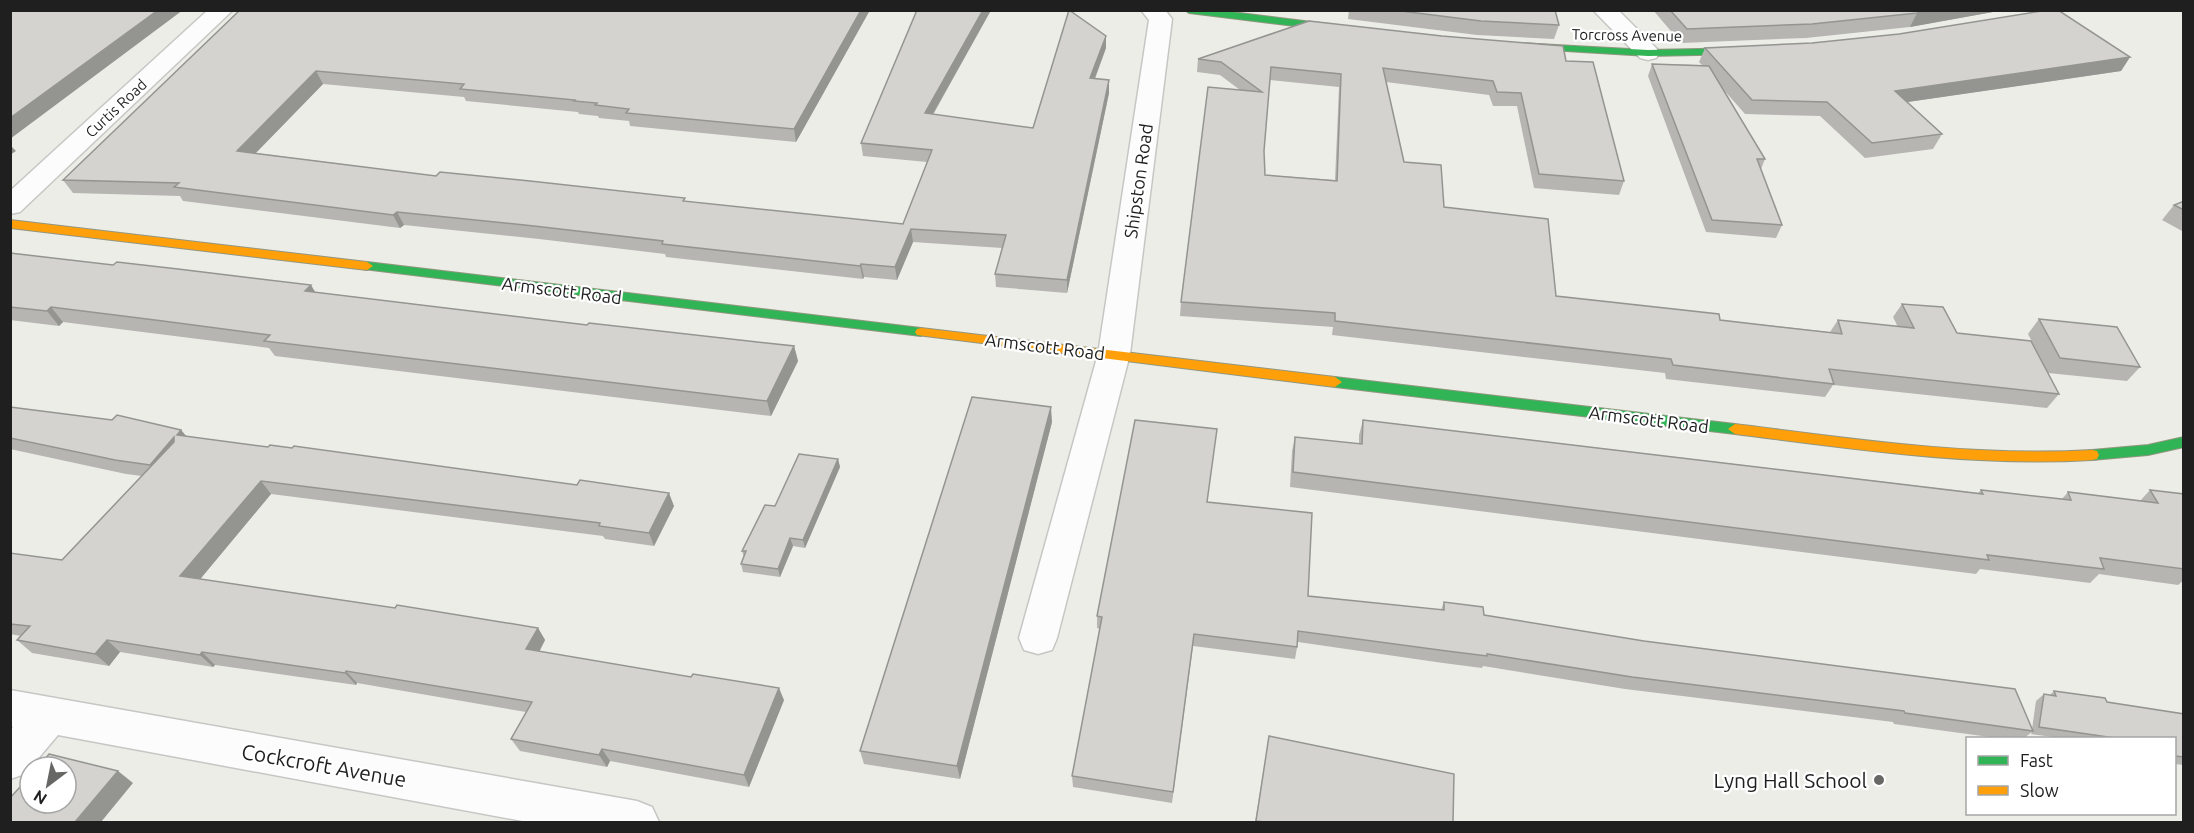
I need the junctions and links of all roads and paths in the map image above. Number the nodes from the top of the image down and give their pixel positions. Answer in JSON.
{"nodes":[{"id":1,"x":222,"y":10,"type":"edge"},
{"id":2,"x":1152,"y":10,"type":"edge"},
{"id":3,"x":1189,"y":10,"type":"edge"},
{"id":4,"x":1605,"y":10,"type":"edge"},
{"id":5,"x":1364,"y":31,"type":"edge"},
{"id":6,"x":1501,"y":45,"type":"edge"},
{"id":7,"x":1760,"y":50,"type":"edge"},
{"id":8,"x":1648,"y":53,"type":"junction"},
{"id":9,"x":10,"y":206,"type":"edge"},
{"id":10,"x":10,"y":224,"type":"edge"},
{"id":11,"x":1114,"y":354,"type":"junction"},
{"id":12,"x":2184,"y":442,"type":"edge"},
{"id":13,"x":1038,"y":638,"type":"dead end"},
{"id":14,"x":10,"y":708,"type":"edge"},
{"id":15,"x":51,"y":714,"type":"junction"},
{"id":16,"x":10,"y":760,"type":"edge"},
{"id":17,"x":552,"y":815,"type":"edge"},
{"id":18,"x":638,"y":822,"type":"edge"}],
"edges":[{"from":1,"to":9,"type":"street","name":"Curtis Road"},
{"from":2,"to":11,"type":"street","name":"Shipston Road"},
{"from":3,"to":5,"type":"street"},
{"from":4,"to":8,"type":"street"},
{"from":6,"to":8,"type":"street","name":"Torcross Avenue"},
{"from":7,"to":8,"type":"street","name":"Torcross Avenue"},
{"from":10,"to":11,"type":"street","name":"Armscott Road"},
{"from":11,"to":12,"type":"street","name":"Armscott Road"},
{"from":11,"to":13,"type":"street","name":"Armscott Road"},
{"from":14,"to":15,"type":"street","name":"Cockcroft Avenue"},
{"from":15,"to":16,"type":"street"},
{"from":15,"to":17,"type":"street","name":"Cockcroft Avenue"},
{"from":17,"to":18,"type":"street","name":"Cockcroft Avenue"}]}
